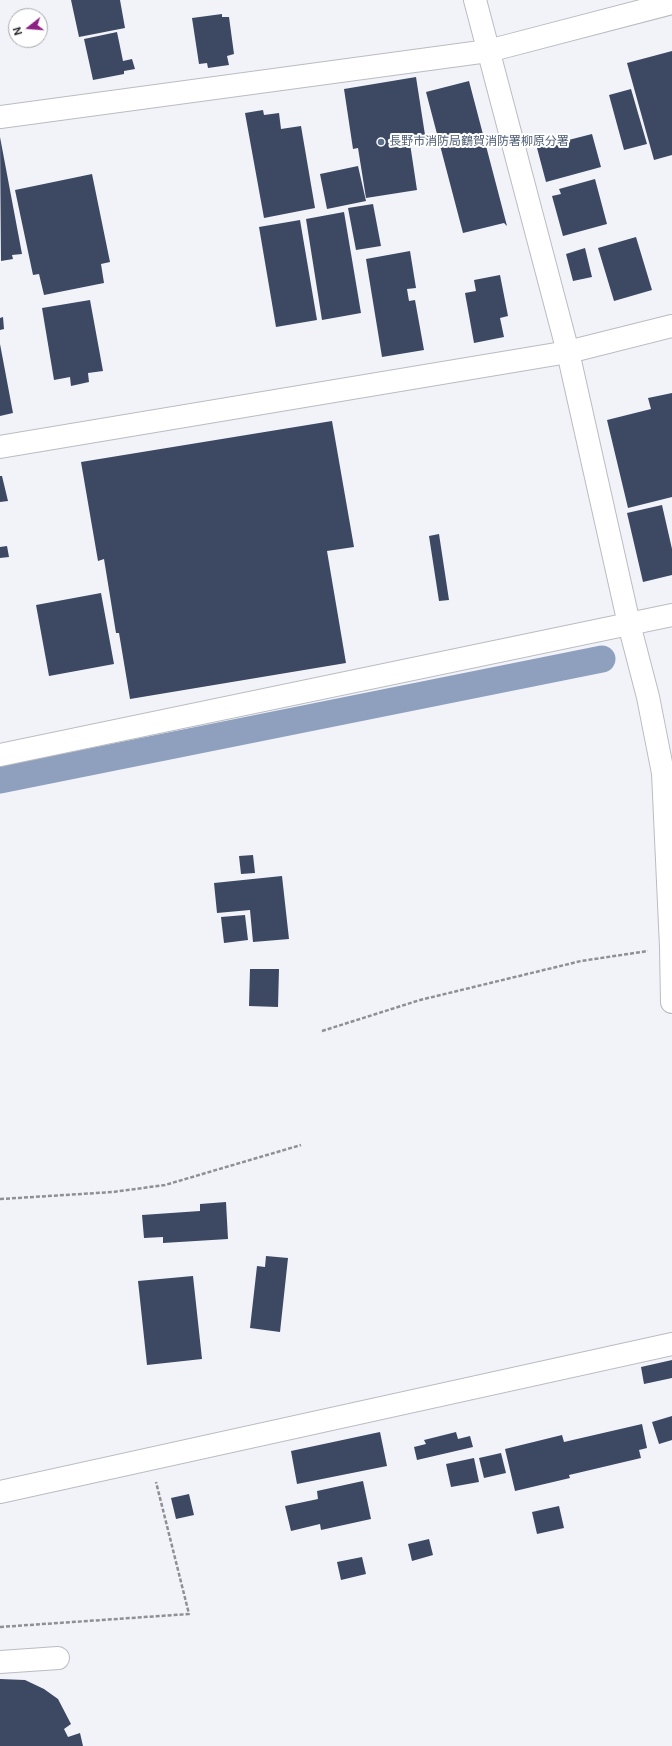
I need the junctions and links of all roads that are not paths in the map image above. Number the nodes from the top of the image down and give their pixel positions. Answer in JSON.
{"nodes":[{"id":1,"x":475,"y":0,"type":"edge"},
{"id":2,"x":672,"y":3,"type":"edge"},
{"id":3,"x":488,"y":51,"type":"junction"},
{"id":4,"x":0,"y":117,"type":"edge"},
{"id":5,"x":672,"y":326,"type":"edge"},
{"id":6,"x":568,"y":352,"type":"junction"},
{"id":7,"x":0,"y":447,"type":"edge"},
{"id":8,"x":672,"y":615,"type":"edge"},
{"id":9,"x":629,"y":624,"type":"junction"},
{"id":10,"x":0,"y":755,"type":"edge"},
{"id":11,"x":672,"y":947,"type":"edge"},
{"id":12,"x":672,"y":1002,"type":"edge"},
{"id":13,"x":672,"y":1344,"type":"edge"},
{"id":14,"x":0,"y":1492,"type":"edge"},
{"id":15,"x":58,"y":1658,"type":"dead end"},
{"id":16,"x":0,"y":1662,"type":"edge"}],
"edges":[{"from":1,"to":3,"type":"street"},
{"from":2,"to":3,"type":"street"},
{"from":3,"to":4,"type":"street"},
{"from":3,"to":6,"type":"street"},
{"from":5,"to":6,"type":"street"},
{"from":6,"to":7,"type":"street"},
{"from":6,"to":9,"type":"street"},
{"from":8,"to":9,"type":"street"},
{"from":9,"to":10,"type":"street"},
{"from":9,"to":11,"type":"street"},
{"from":11,"to":12,"type":"street"},
{"from":13,"to":14,"type":"street"},
{"from":15,"to":16,"type":"street"}]}
